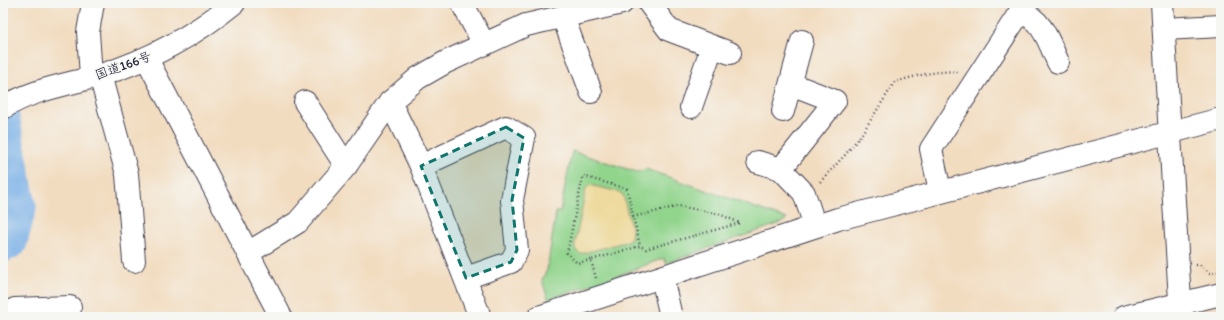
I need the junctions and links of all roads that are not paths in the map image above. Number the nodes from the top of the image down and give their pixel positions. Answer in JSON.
{"nodes":[{"id":1,"x":93,"y":3,"type":"edge"},
{"id":2,"x":234,"y":3,"type":"edge"},
{"id":3,"x":462,"y":3,"type":"edge"},
{"id":4,"x":622,"y":3,"type":"edge"},
{"id":5,"x":649,"y":3,"type":"edge"},
{"id":6,"x":1162,"y":3,"type":"edge"},
{"id":7,"x":1022,"y":8,"type":"edge"},
{"id":8,"x":563,"y":17,"type":"junction"},
{"id":9,"x":1221,"y":26,"type":"edge"},
{"id":10,"x":1164,"y":29,"type":"junction"},
{"id":11,"x":802,"y":41,"type":"dead end"},
{"id":12,"x":484,"y":44,"type":"junction"},
{"id":13,"x":147,"y":59,"type":"junction"},
{"id":14,"x":1058,"y":62,"type":"dead end"},
{"id":15,"x":95,"y":76,"type":"junction"},
{"id":16,"x":791,"y":84,"type":"junction"},
{"id":17,"x":591,"y":92,"type":"dead end"},
{"id":18,"x":305,"y":102,"type":"dead end"},
{"id":19,"x":390,"y":102,"type":"junction"},
{"id":20,"x":5,"y":107,"type":"edge"},
{"id":21,"x":691,"y":107,"type":"dead end"},
{"id":22,"x":783,"y":111,"type":"dead end"},
{"id":23,"x":1221,"y":119,"type":"edge"},
{"id":24,"x":1170,"y":133,"type":"junction"},
{"id":25,"x":758,"y":162,"type":"dead end"},
{"id":26,"x":346,"y":166,"type":"junction"},
{"id":27,"x":421,"y":166,"type":"junction"},
{"id":28,"x":781,"y":169,"type":"junction"},
{"id":29,"x":940,"y":192,"type":"junction"},
{"id":30,"x":815,"y":226,"type":"junction"},
{"id":31,"x":248,"y":253,"type":"junction"},
{"id":32,"x":134,"y":261,"type":"dead end"},
{"id":33,"x":662,"y":277,"type":"junction"},
{"id":34,"x":466,"y":278,"type":"junction"},
{"id":35,"x":1221,"y":294,"type":"edge"},
{"id":36,"x":1180,"y":310,"type":"edge"},
{"id":37,"x":3,"y":315,"type":"edge"},
{"id":38,"x":70,"y":317,"type":"edge"},
{"id":39,"x":281,"y":317,"type":"edge"},
{"id":40,"x":480,"y":317,"type":"edge"},
{"id":41,"x":539,"y":317,"type":"edge"},
{"id":42,"x":671,"y":317,"type":"edge"},
{"id":43,"x":1124,"y":317,"type":"edge"}],
"edges":[{"from":1,"to":15,"type":"main road"},
{"from":2,"to":13,"type":"main road","name":"国道166号"},
{"from":3,"to":12,"type":"main road"},
{"from":4,"to":8,"type":"main road"},
{"from":5,"to":21,"type":"main road"},
{"from":6,"to":10,"type":"main road"},
{"from":7,"to":14,"type":"main road"},
{"from":7,"to":29,"type":"main road"},
{"from":8,"to":12,"type":"main road"},
{"from":8,"to":17,"type":"main road"},
{"from":9,"to":10,"type":"main road"},
{"from":10,"to":24,"type":"main road"},
{"from":11,"to":16,"type":"main road"},
{"from":12,"to":19,"type":"main road"},
{"from":13,"to":15,"type":"main road","name":"国道166号"},
{"from":13,"to":31,"type":"main road"},
{"from":15,"to":20,"type":"main road","name":"国道166号"},
{"from":15,"to":32,"type":"main road"},
{"from":16,"to":22,"type":"main road"},
{"from":16,"to":28,"type":"main road"},
{"from":18,"to":26,"type":"main road"},
{"from":19,"to":26,"type":"main road"},
{"from":19,"to":27,"type":"main road"},
{"from":23,"to":24,"type":"main road"},
{"from":24,"to":29,"type":"main road"},
{"from":24,"to":36,"type":"main road"},
{"from":25,"to":28,"type":"main road"},
{"from":26,"to":31,"type":"main road"},
{"from":27,"to":34,"type":"main road"},
{"from":27,"to":34,"type":"main road"},
{"from":28,"to":30,"type":"main road"},
{"from":29,"to":30,"type":"main road"},
{"from":30,"to":33,"type":"main road"},
{"from":31,"to":39,"type":"main road"},
{"from":33,"to":41,"type":"main road"},
{"from":33,"to":42,"type":"main road"},
{"from":34,"to":40,"type":"main road"},
{"from":35,"to":36,"type":"main road"},
{"from":36,"to":43,"type":"main road"},
{"from":37,"to":38,"type":"main road"}]}
